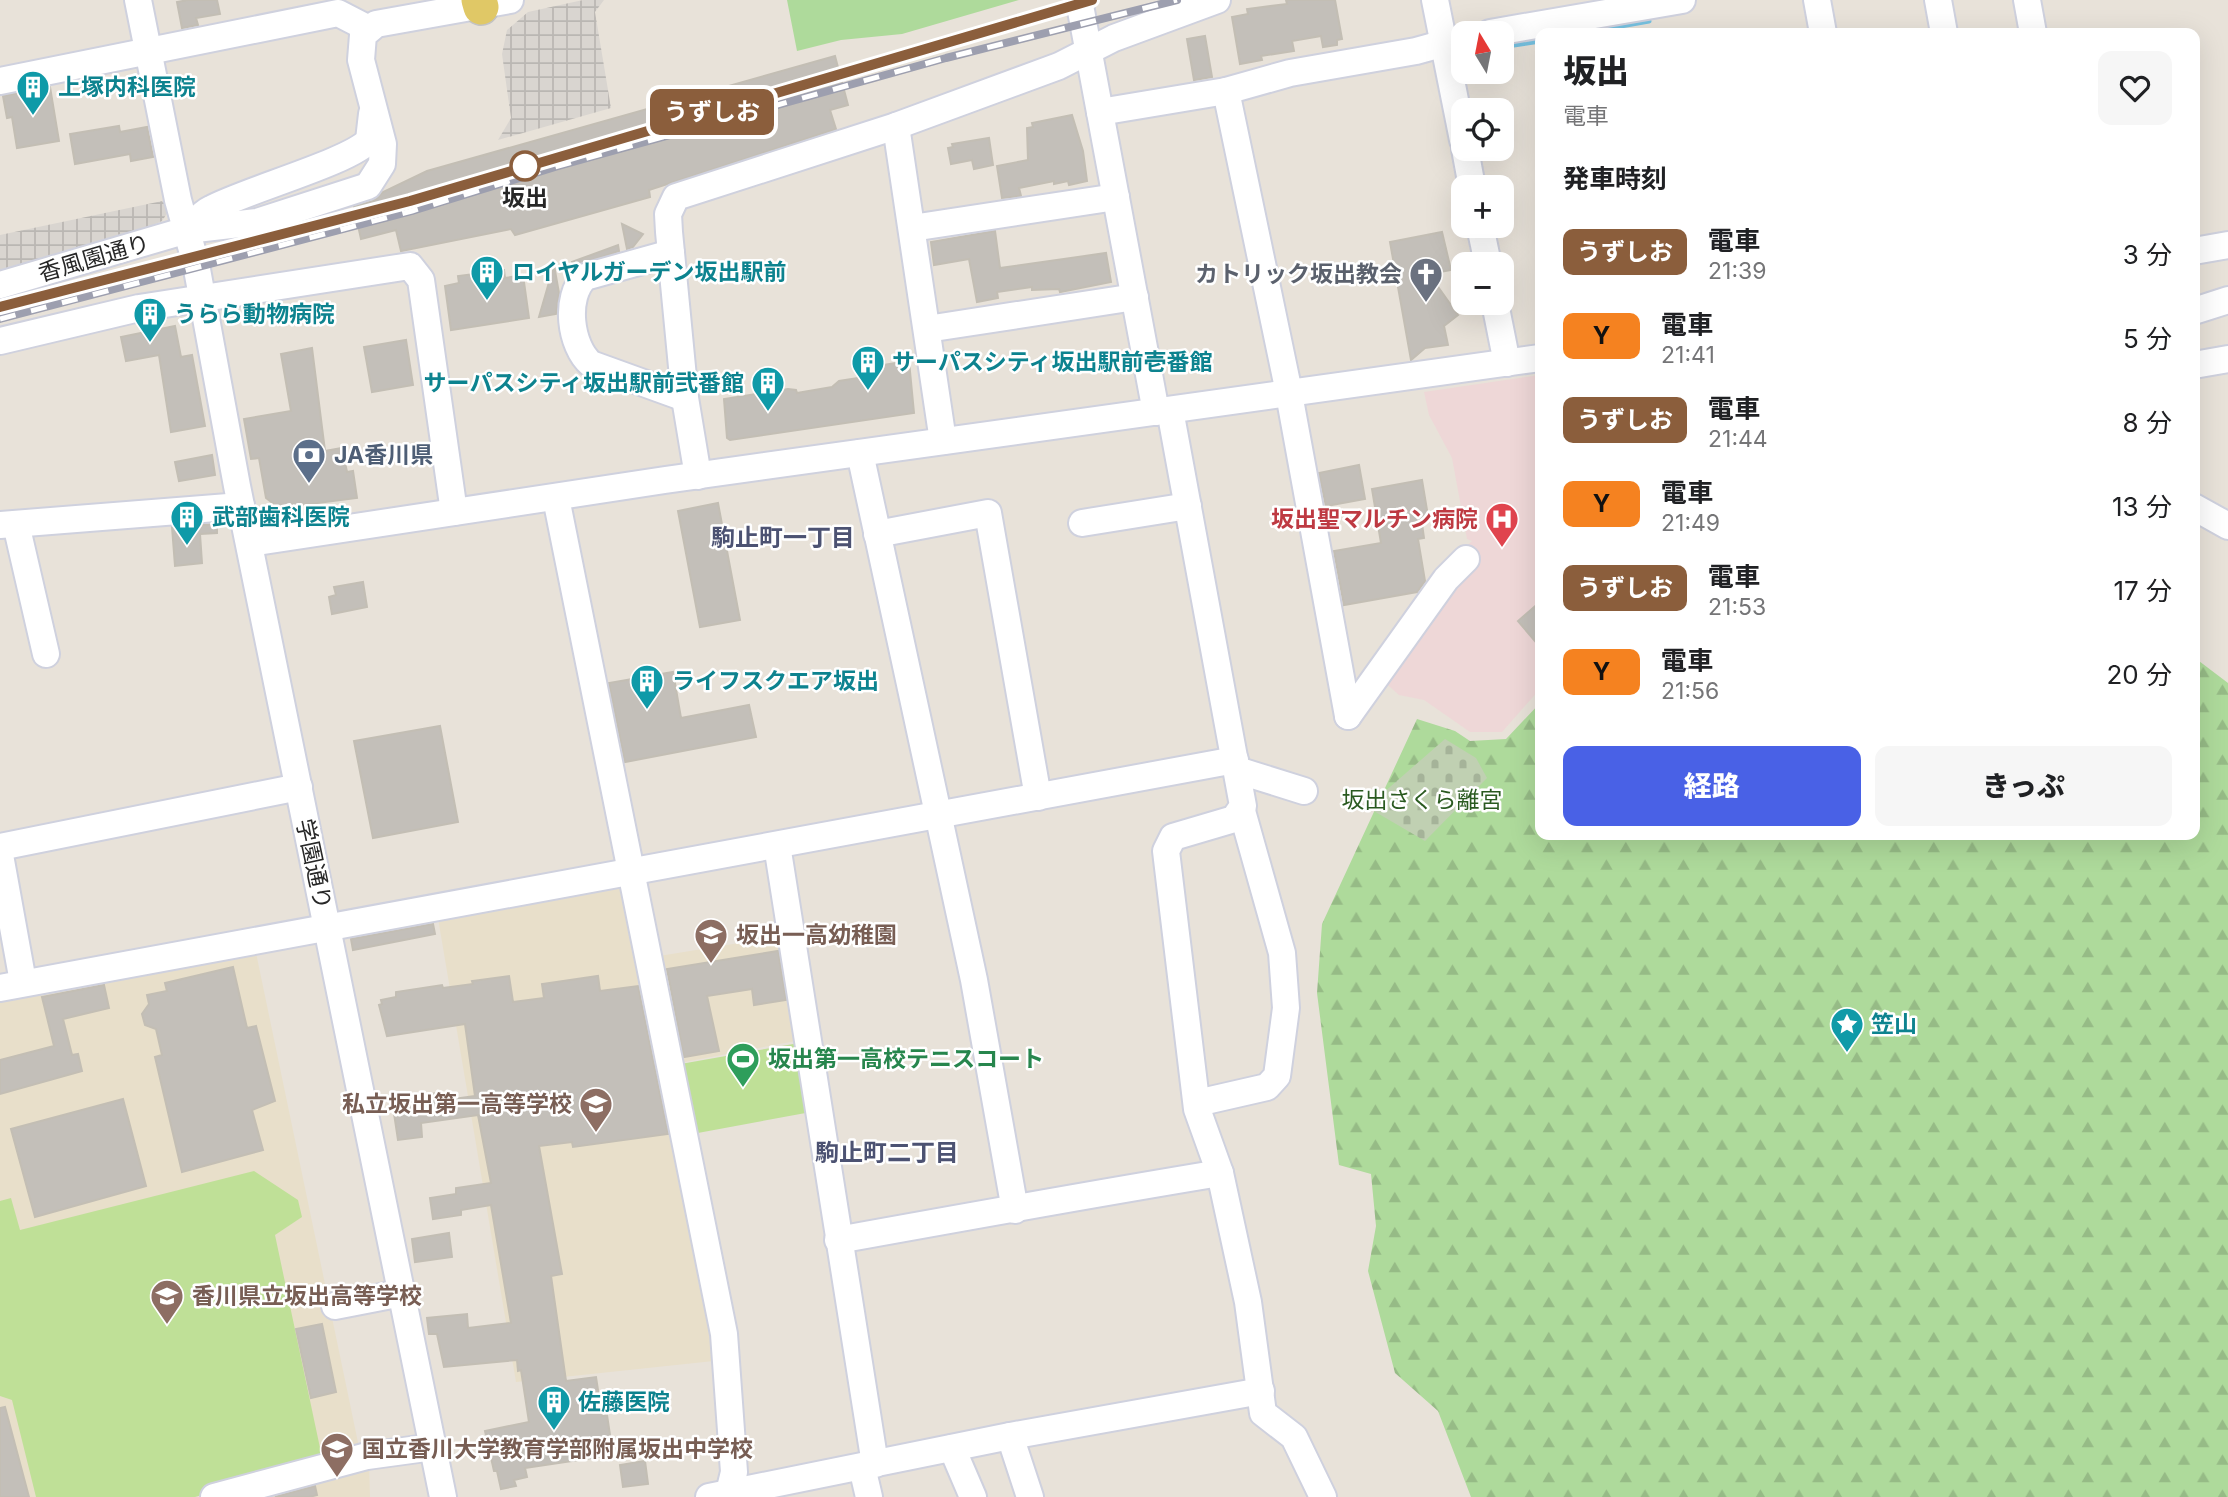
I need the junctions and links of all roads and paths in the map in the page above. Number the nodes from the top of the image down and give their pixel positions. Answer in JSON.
{"nodes":[{"id":1,"x":138,"y":0,"type":"edge"},
{"id":2,"x":1079,"y":0,"type":"edge"},
{"id":3,"x":1217,"y":0,"type":"edge"},
{"id":4,"x":1435,"y":0,"type":"edge"},
{"id":5,"x":1682,"y":0,"type":"edge"},
{"id":6,"x":1817,"y":0,"type":"edge"},
{"id":7,"x":1938,"y":0,"type":"edge"},
{"id":8,"x":2028,"y":0,"type":"edge"},
{"id":9,"x":490,"y":2,"type":"edge"},
{"id":10,"x":1631,"y":22,"type":"edge"},
{"id":11,"x":1554,"y":28,"type":"edge"},
{"id":12,"x":1822,"y":28,"type":"edge"},
{"id":13,"x":1943,"y":28,"type":"edge"},
{"id":14,"x":2032,"y":28,"type":"edge"},
{"id":15,"x":369,"y":29,"type":"junction"},
{"id":16,"x":1535,"y":29,"type":"edge"},
{"id":17,"x":1514,"y":31,"type":"edge"},
{"id":18,"x":1451,"y":36,"type":"edge"},
{"id":19,"x":1451,"y":41,"type":"edge"},
{"id":20,"x":148,"y":51,"type":"junction"},
{"id":21,"x":1089,"y":51,"type":"junction"},
{"id":22,"x":0,"y":81,"type":"edge"},
{"id":23,"x":1226,"y":90,"type":"junction"},
{"id":24,"x":372,"y":112,"type":"junction"},
{"id":25,"x":1100,"y":112,"type":"junction"},
{"id":26,"x":896,"y":126,"type":"junction"},
{"id":27,"x":1116,"y":197,"type":"junction"},
{"id":28,"x":912,"y":228,"type":"junction"},
{"id":29,"x":187,"y":230,"type":"junction"},
{"id":30,"x":2228,"y":245,"type":"edge"},
{"id":31,"x":2200,"y":250,"type":"edge"},
{"id":32,"x":671,"y":253,"type":"junction"},
{"id":33,"x":0,"y":285,"type":"edge"},
{"id":34,"x":203,"y":297,"type":"junction"},
{"id":35,"x":1135,"y":297,"type":"junction"},
{"id":36,"x":2228,"y":300,"type":"edge"},
{"id":37,"x":2200,"y":309,"type":"edge"},
{"id":38,"x":1498,"y":315,"type":"edge"},
{"id":39,"x":927,"y":329,"type":"junction"},
{"id":40,"x":0,"y":341,"type":"edge"},
{"id":41,"x":1535,"y":359,"type":"edge"},
{"id":42,"x":2228,"y":359,"type":"edge"},
{"id":43,"x":1507,"y":363,"type":"junction"},
{"id":44,"x":2200,"y":364,"type":"edge"},
{"id":45,"x":1288,"y":396,"type":"junction"},
{"id":46,"x":685,"y":398,"type":"junction"},
{"id":47,"x":1163,"y":411,"type":"junction"},
{"id":48,"x":943,"y":441,"type":"junction"},
{"id":49,"x":860,"y":453,"type":"junction"},
{"id":50,"x":698,"y":476,"type":"junction"},
{"id":51,"x":555,"y":498,"type":"junction"},
{"id":52,"x":242,"y":506,"type":"junction"},
{"id":53,"x":1188,"y":506,"type":"junction"},
{"id":54,"x":2200,"y":510,"type":"edge"},
{"id":55,"x":454,"y":512,"type":"junction"},
{"id":56,"x":1082,"y":523,"type":"dead end"},
{"id":57,"x":8,"y":524,"type":"edge"},
{"id":58,"x":2228,"y":526,"type":"edge"},
{"id":59,"x":877,"y":534,"type":"junction"},
{"id":60,"x":250,"y":543,"type":"junction"},
{"id":61,"x":1466,"y":559,"type":"dead end"},
{"id":62,"x":46,"y":654,"type":"dead end"},
{"id":63,"x":1236,"y":765,"type":"junction"},
{"id":64,"x":299,"y":787,"type":"junction"},
{"id":65,"x":1304,"y":791,"type":"dead end"},
{"id":66,"x":1038,"y":797,"type":"junction"},
{"id":67,"x":1242,"y":811,"type":"junction"},
{"id":68,"x":936,"y":816,"type":"junction"},
{"id":69,"x":777,"y":845,"type":"junction"},
{"id":70,"x":0,"y":847,"type":"edge"},
{"id":71,"x":0,"y":855,"type":"edge"},
{"id":72,"x":630,"y":873,"type":"junction"},
{"id":73,"x":327,"y":925,"type":"junction"},
{"id":74,"x":12,"y":985,"type":"edge"},
{"id":75,"x":1197,"y":1103,"type":"junction"},
{"id":76,"x":1220,"y":1173,"type":"junction"},
{"id":77,"x":1015,"y":1210,"type":"junction"},
{"id":78,"x":838,"y":1240,"type":"junction"},
{"id":79,"x":402,"y":1293,"type":"junction"},
{"id":80,"x":335,"y":1306,"type":"dead end"},
{"id":81,"x":1261,"y":1391,"type":"junction"},
{"id":82,"x":1010,"y":1436,"type":"junction"},
{"id":83,"x":433,"y":1447,"type":"junction"},
{"id":84,"x":952,"y":1448,"type":"junction"},
{"id":85,"x":869,"y":1466,"type":"junction"},
{"id":86,"x":722,"y":1496,"type":"edge"},
{"id":87,"x":214,"y":1497,"type":"edge"},
{"id":88,"x":443,"y":1497,"type":"edge"},
{"id":89,"x":869,"y":1497,"type":"edge"},
{"id":90,"x":973,"y":1497,"type":"edge"},
{"id":91,"x":1030,"y":1497,"type":"edge"},
{"id":92,"x":1323,"y":1497,"type":"edge"}],
"edges":[{"from":1,"to":20,"type":"street","name":"学園通り"},
{"from":2,"to":21,"type":"street"},
{"from":3,"to":21,"type":"street"},
{"from":4,"to":18,"type":"street"},
{"from":5,"to":10,"type":"street"},
{"from":6,"to":12,"type":"street"},
{"from":7,"to":13,"type":"street"},
{"from":8,"to":14,"type":"street"},
{"from":9,"to":15,"type":"street"},
{"from":10,"to":11,"type":"street"},
{"from":15,"to":20,"type":"street"},
{"from":15,"to":24,"type":"street","name":"香風園通り"},
{"from":16,"to":17,"type":"street"},
{"from":19,"to":23,"type":"street"},
{"from":20,"to":22,"type":"street"},
{"from":20,"to":29,"type":"street","name":"学園通り"},
{"from":21,"to":25,"type":"street"},
{"from":21,"to":26,"type":"street"},
{"from":23,"to":25,"type":"street"},
{"from":23,"to":45,"type":"street"},
{"from":24,"to":29,"type":"street"},
{"from":24,"to":29,"type":"street","name":"香風園通り"},
{"from":25,"to":27,"type":"street"},
{"from":26,"to":28,"type":"street"},
{"from":26,"to":32,"type":"street"},
{"from":27,"to":28,"type":"street"},
{"from":27,"to":35,"type":"street"},
{"from":28,"to":39,"type":"street"},
{"from":29,"to":33,"type":"street","name":"香風園通り"},
{"from":29,"to":34,"type":"street","name":"学園通り"},
{"from":30,"to":31,"type":"street"},
{"from":32,"to":46,"type":"street"},
{"from":32,"to":46,"type":"street"},
{"from":34,"to":40,"type":"street"},
{"from":34,"to":52,"type":"street","name":"学園通り"},
{"from":34,"to":55,"type":"street"},
{"from":35,"to":39,"type":"street"},
{"from":35,"to":47,"type":"street"},
{"from":36,"to":37,"type":"street"},
{"from":38,"to":43,"type":"street"},
{"from":39,"to":48,"type":"street"},
{"from":41,"to":43,"type":"street"},
{"from":42,"to":44,"type":"street"},
{"from":43,"to":45,"type":"street"},
{"from":45,"to":47,"type":"street"},
{"from":45,"to":61,"type":"street"},
{"from":46,"to":50,"type":"street"},
{"from":47,"to":48,"type":"street"},
{"from":47,"to":53,"type":"street"},
{"from":48,"to":49,"type":"street"},
{"from":49,"to":50,"type":"street"},
{"from":49,"to":59,"type":"street"},
{"from":50,"to":51,"type":"street"},
{"from":51,"to":55,"type":"street"},
{"from":51,"to":72,"type":"street"},
{"from":52,"to":57,"type":"street"},
{"from":52,"to":60,"type":"street","name":"学園通り"},
{"from":53,"to":56,"type":"street"},
{"from":53,"to":63,"type":"street"},
{"from":54,"to":58,"type":"street"},
{"from":55,"to":60,"type":"street"},
{"from":57,"to":62,"type":"street"},
{"from":59,"to":66,"type":"street"},
{"from":59,"to":68,"type":"street"},
{"from":60,"to":64,"type":"street","name":"学園通り"},
{"from":63,"to":65,"type":"street"},
{"from":63,"to":66,"type":"street"},
{"from":63,"to":67,"type":"street"},
{"from":64,"to":70,"type":"street"},
{"from":64,"to":73,"type":"street","name":"学園通り"},
{"from":66,"to":68,"type":"street"},
{"from":67,"to":75,"type":"street"},
{"from":67,"to":75,"type":"street"},
{"from":68,"to":69,"type":"street"},
{"from":68,"to":77,"type":"street"},
{"from":69,"to":72,"type":"street"},
{"from":69,"to":78,"type":"street"},
{"from":71,"to":74,"type":"street"},
{"from":72,"to":73,"type":"street"},
{"from":72,"to":86,"type":"street"},
{"from":73,"to":74,"type":"street"},
{"from":73,"to":79,"type":"street","name":"学園通り"},
{"from":75,"to":76,"type":"street"},
{"from":76,"to":77,"type":"street"},
{"from":76,"to":81,"type":"street"},
{"from":77,"to":78,"type":"street"},
{"from":78,"to":85,"type":"street"},
{"from":79,"to":80,"type":"street"},
{"from":79,"to":83,"type":"street","name":"学園通り"},
{"from":81,"to":82,"type":"street"},
{"from":81,"to":92,"type":"street"},
{"from":82,"to":84,"type":"street"},
{"from":82,"to":91,"type":"street"},
{"from":83,"to":87,"type":"street"},
{"from":83,"to":88,"type":"street","name":"学園通り"},
{"from":84,"to":85,"type":"street"},
{"from":84,"to":90,"type":"street"},
{"from":85,"to":86,"type":"street"},
{"from":85,"to":89,"type":"street"}]}
